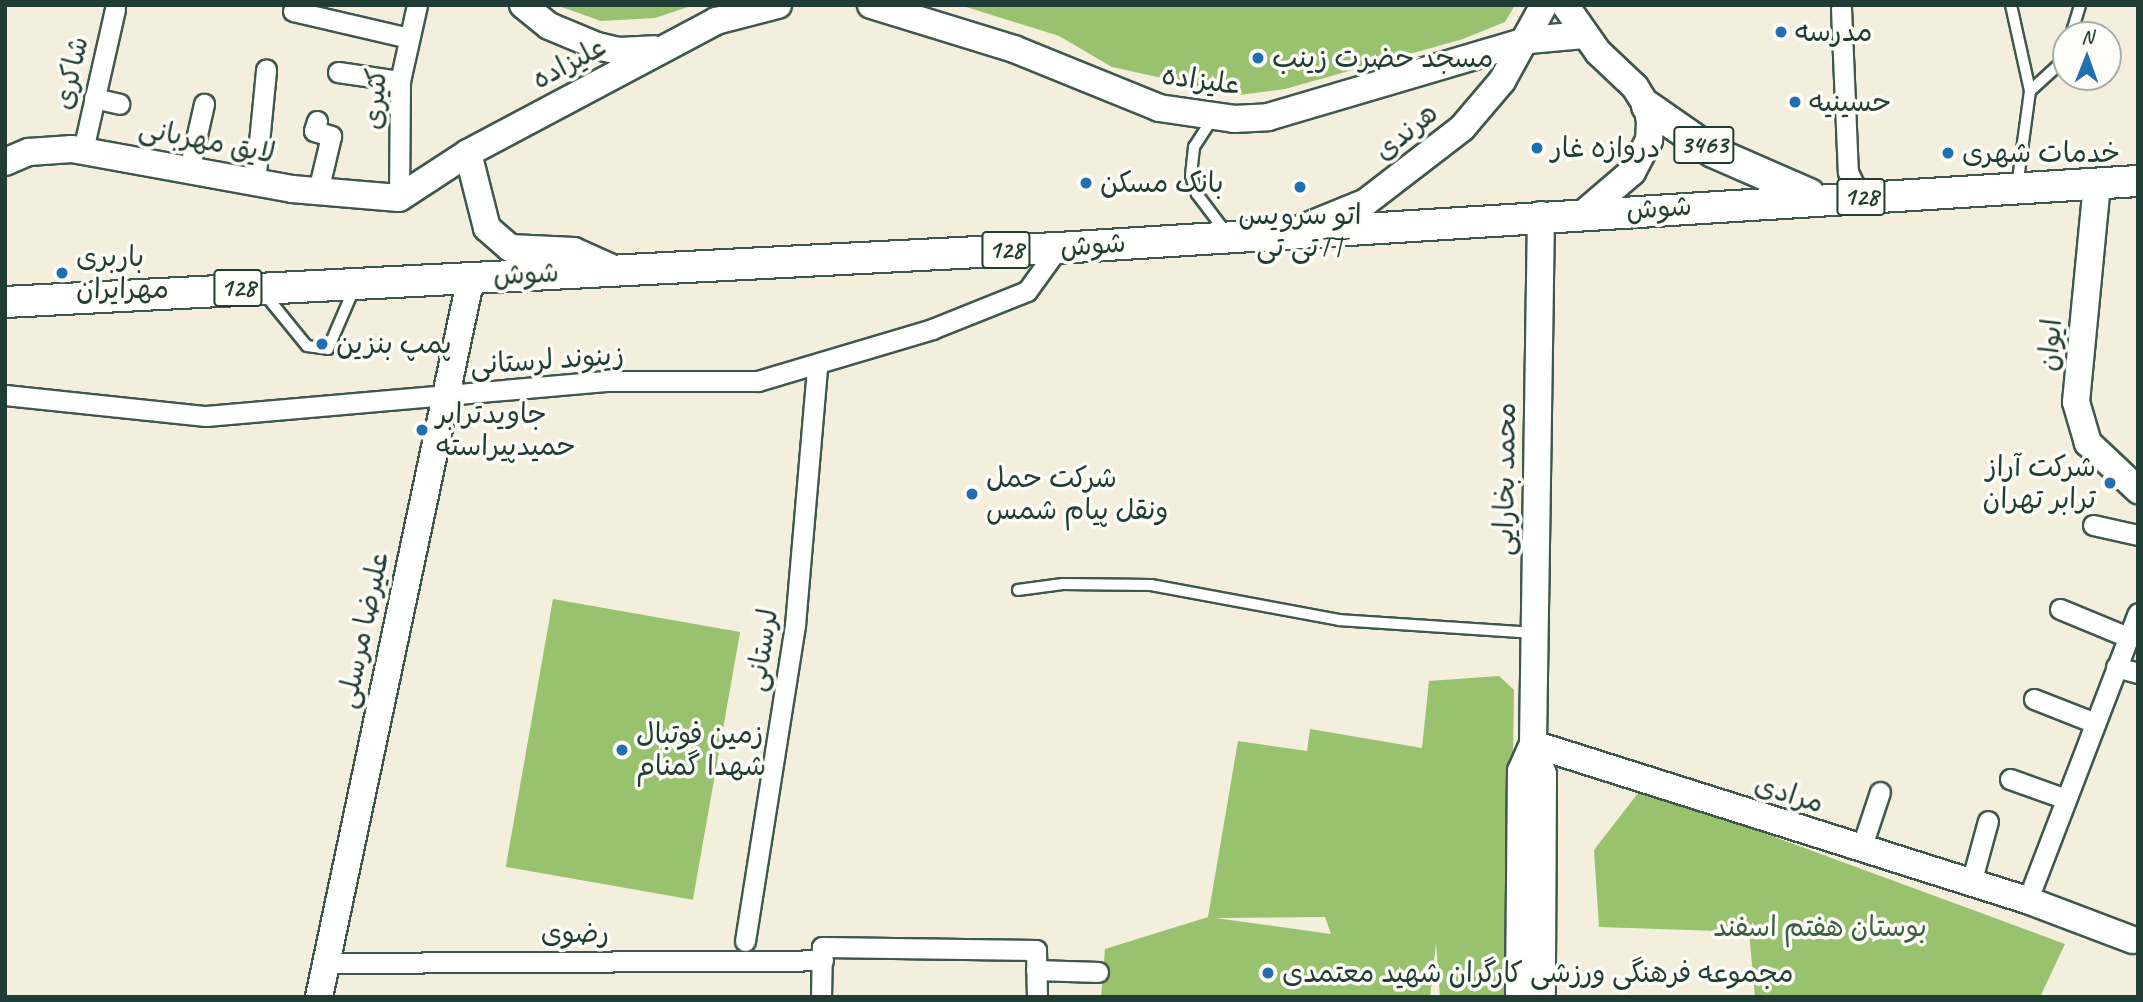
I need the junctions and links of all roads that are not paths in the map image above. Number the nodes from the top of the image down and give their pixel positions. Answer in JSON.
{"nodes":[{"id":1,"x":417,"y":5,"type":"edge"},
{"id":2,"x":523,"y":5,"type":"edge"},
{"id":3,"x":778,"y":5,"type":"edge"},
{"id":4,"x":871,"y":5,"type":"edge"},
{"id":5,"x":1544,"y":5,"type":"edge"},
{"id":6,"x":1565,"y":5,"type":"edge"},
{"id":7,"x":2011,"y":5,"type":"edge"},
{"id":8,"x":1839,"y":6,"type":"edge"},
{"id":9,"x":115,"y":9,"type":"dead end"},
{"id":10,"x":293,"y":11,"type":"dead end"},
{"id":11,"x":1859,"y":18,"type":"dead end"},
{"id":12,"x":1584,"y":35,"type":"junction"},
{"id":13,"x":409,"y":38,"type":"junction"},
{"id":14,"x":1529,"y":40,"type":"junction"},
{"id":15,"x":663,"y":48,"type":"junction"},
{"id":16,"x":267,"y":70,"type":"dead end"},
{"id":17,"x":2052,"y":71,"type":"edge"},
{"id":18,"x":338,"y":72,"type":"dead end"},
{"id":19,"x":400,"y":81,"type":"junction"},
{"id":20,"x":2030,"y":91,"type":"junction"},
{"id":21,"x":94,"y":98,"type":"junction"},
{"id":22,"x":119,"y":104,"type":"dead end"},
{"id":23,"x":204,"y":104,"type":"dead end"},
{"id":24,"x":1647,"y":106,"type":"junction"},
{"id":25,"x":317,"y":121,"type":"dead end"},
{"id":26,"x":1207,"y":127,"type":"dead end"},
{"id":27,"x":83,"y":150,"type":"junction"},
{"id":28,"x":468,"y":153,"type":"junction"},
{"id":29,"x":5,"y":162,"type":"edge"},
{"id":30,"x":189,"y":170,"type":"junction"},
{"id":31,"x":2138,"y":181,"type":"edge"},
{"id":32,"x":255,"y":183,"type":"junction"},
{"id":33,"x":2097,"y":184,"type":"junction"},
{"id":34,"x":2017,"y":187,"type":"junction"},
{"id":35,"x":318,"y":191,"type":"junction"},
{"id":36,"x":1860,"y":197,"type":"junction"},
{"id":37,"x":399,"y":198,"type":"junction"},
{"id":38,"x":1818,"y":198,"type":"junction"},
{"id":39,"x":1584,"y":213,"type":"junction"},
{"id":40,"x":1541,"y":215,"type":"junction"},
{"id":41,"x":1295,"y":231,"type":"junction"},
{"id":42,"x":1228,"y":235,"type":"junction"},
{"id":43,"x":1058,"y":248,"type":"junction"},
{"id":44,"x":616,"y":270,"type":"junction"},
{"id":45,"x":471,"y":277,"type":"junction"},
{"id":46,"x":357,"y":284,"type":"junction"},
{"id":47,"x":240,"y":288,"type":"junction"},
{"id":48,"x":5,"y":302,"type":"edge"},
{"id":49,"x":817,"y":366,"type":"junction"},
{"id":50,"x":5,"y":395,"type":"edge"},
{"id":51,"x":445,"y":397,"type":"junction"},
{"id":52,"x":2138,"y":490,"type":"edge"},
{"id":53,"x":2094,"y":525,"type":"dead end"},
{"id":54,"x":2138,"y":535,"type":"edge"},
{"id":55,"x":1018,"y":590,"type":"dead end"},
{"id":56,"x":2060,"y":609,"type":"dead end"},
{"id":57,"x":2135,"y":624,"type":"edge"},
{"id":58,"x":1534,"y":633,"type":"junction"},
{"id":59,"x":2116,"y":667,"type":"junction"},
{"id":60,"x":2138,"y":673,"type":"edge"},
{"id":61,"x":2034,"y":699,"type":"dead end"},
{"id":62,"x":2095,"y":723,"type":"junction"},
{"id":63,"x":1533,"y":744,"type":"junction"},
{"id":64,"x":2010,"y":779,"type":"dead end"},
{"id":65,"x":1880,"y":792,"type":"dead end"},
{"id":66,"x":2066,"y":799,"type":"junction"},
{"id":67,"x":1988,"y":821,"type":"dead end"},
{"id":68,"x":1861,"y":849,"type":"junction"},
{"id":69,"x":1971,"y":883,"type":"junction"},
{"id":70,"x":2030,"y":893,"type":"junction"},
{"id":71,"x":2133,"y":940,"type":"dead end"},
{"id":72,"x":745,"y":941,"type":"dead end"},
{"id":73,"x":823,"y":960,"type":"junction"},
{"id":74,"x":328,"y":963,"type":"junction"},
{"id":75,"x":1036,"y":970,"type":"junction"},
{"id":76,"x":1098,"y":972,"type":"dead end"},
{"id":77,"x":319,"y":997,"type":"edge"},
{"id":78,"x":821,"y":997,"type":"edge"},
{"id":79,"x":1037,"y":997,"type":"edge"},
{"id":80,"x":1519,"y":997,"type":"edge"},
{"id":81,"x":1542,"y":997,"type":"edge"}],
"edges":[{"from":1,"to":13,"type":"street","name":"کثیری"},
{"from":2,"to":15,"type":"street"},
{"from":3,"to":15,"type":"street","name":"علیزاده"},
{"from":4,"to":14,"type":"street","name":"علیزاده"},
{"from":5,"to":14,"type":"street","name":"هرندی"},
{"from":6,"to":12,"type":"street","number":"3463"},
{"from":7,"to":20,"type":"lane"},
{"from":8,"to":11,"type":"street"},
{"from":8,"to":36,"type":"street"},
{"from":9,"to":21,"type":"street","name":"شاکری"},
{"from":10,"to":13,"type":"street"},
{"from":12,"to":14,"type":"street","name":"علیزاده"},
{"from":12,"to":24,"type":"street","number":"3463"},
{"from":13,"to":19,"type":"street","name":"کثیری"},
{"from":14,"to":41,"type":"street","name":"هرندی"},
{"from":15,"to":28,"type":"street","name":"علیزاده"},
{"from":16,"to":32,"type":"street"},
{"from":17,"to":20,"type":"lane"},
{"from":18,"to":19,"type":"street"},
{"from":19,"to":37,"type":"street","name":"کثیری"},
{"from":20,"to":34,"type":"lane"},
{"from":21,"to":22,"type":"street"},
{"from":21,"to":27,"type":"street","name":"شاکری"},
{"from":23,"to":30,"type":"street"},
{"from":24,"to":38,"type":"main road","number":"3463"},
{"from":24,"to":39,"type":"street","number":"3463"},
{"from":25,"to":35,"type":"street"},
{"from":26,"to":42,"type":"lane"},
{"from":27,"to":29,"type":"street","name":"لایق مهربانی"},
{"from":27,"to":30,"type":"street","name":"لایق مهربانی"},
{"from":28,"to":37,"type":"street","name":"علیزاده"},
{"from":28,"to":44,"type":"street"},
{"from":30,"to":32,"type":"street","name":"لایق مهربانی"},
{"from":31,"to":33,"type":"main road","name":"شوش","number":"128"},
{"from":32,"to":35,"type":"street","name":"لایق مهربانی"},
{"from":33,"to":34,"type":"main road","name":"شوش","number":"128"},
{"from":33,"to":52,"type":"street","name":"ایوان"},
{"from":34,"to":36,"type":"main road","name":"شوش","number":"128"},
{"from":35,"to":37,"type":"street","name":"لایق مهربانی"},
{"from":36,"to":38,"type":"main road","name":"شوش","number":"128"},
{"from":38,"to":39,"type":"main road","name":"شوش","number":"128"},
{"from":39,"to":40,"type":"main road","name":"شوش","number":"128"},
{"from":40,"to":41,"type":"main road","name":"شوش","number":"128"},
{"from":40,"to":58,"type":"street","name":"محمد بخارایی"},
{"from":41,"to":42,"type":"main road","name":"شوش","number":"128"},
{"from":42,"to":43,"type":"main road","name":"شوش","number":"128"},
{"from":43,"to":44,"type":"main road","name":"شوش","number":"128"},
{"from":43,"to":49,"type":"street","name":"زینوند لرستانی"},
{"from":44,"to":45,"type":"main road","name":"شوش","number":"128"},
{"from":45,"to":46,"type":"main road","name":"شوش","number":"128"},
{"from":45,"to":51,"type":"street","name":"علیرضا مرسلی"},
{"from":46,"to":47,"type":"main road","name":"شوش","number":"128"},
{"from":46,"to":47,"type":"lane"},
{"from":47,"to":48,"type":"main road","name":"شوش","number":"128"},
{"from":49,"to":51,"type":"street","name":"زینوند لرستانی"},
{"from":49,"to":72,"type":"street","name":"لرستانی"},
{"from":50,"to":51,"type":"street","name":"زینوند لرستانی"},
{"from":51,"to":74,"type":"street","name":"علیرضا مرسلی"},
{"from":53,"to":54,"type":"street"},
{"from":55,"to":58,"type":"lane"},
{"from":56,"to":57,"type":"street"},
{"from":57,"to":59,"type":"street"},
{"from":58,"to":63,"type":"street","name":"محمد بخارایی"},
{"from":59,"to":60,"type":"street"},
{"from":59,"to":62,"type":"street"},
{"from":61,"to":62,"type":"street"},
{"from":62,"to":66,"type":"street"},
{"from":63,"to":68,"type":"street","name":"مرادی"},
{"from":63,"to":80,"type":"street","name":"محمد بخارایی"},
{"from":63,"to":81,"type":"street","name":"محمد بخارایی"},
{"from":64,"to":66,"type":"street"},
{"from":65,"to":68,"type":"street"},
{"from":66,"to":70,"type":"street"},
{"from":67,"to":69,"type":"street"},
{"from":68,"to":69,"type":"street","name":"مرادی"},
{"from":69,"to":70,"type":"street","name":"مرادی"},
{"from":70,"to":71,"type":"street","name":"مرادی"},
{"from":73,"to":74,"type":"street","name":"رضوی"},
{"from":73,"to":75,"type":"street"},
{"from":73,"to":78,"type":"street"},
{"from":74,"to":77,"type":"street","name":"علیرضا مرسلی"},
{"from":75,"to":76,"type":"street"},
{"from":75,"to":79,"type":"street"}]}
